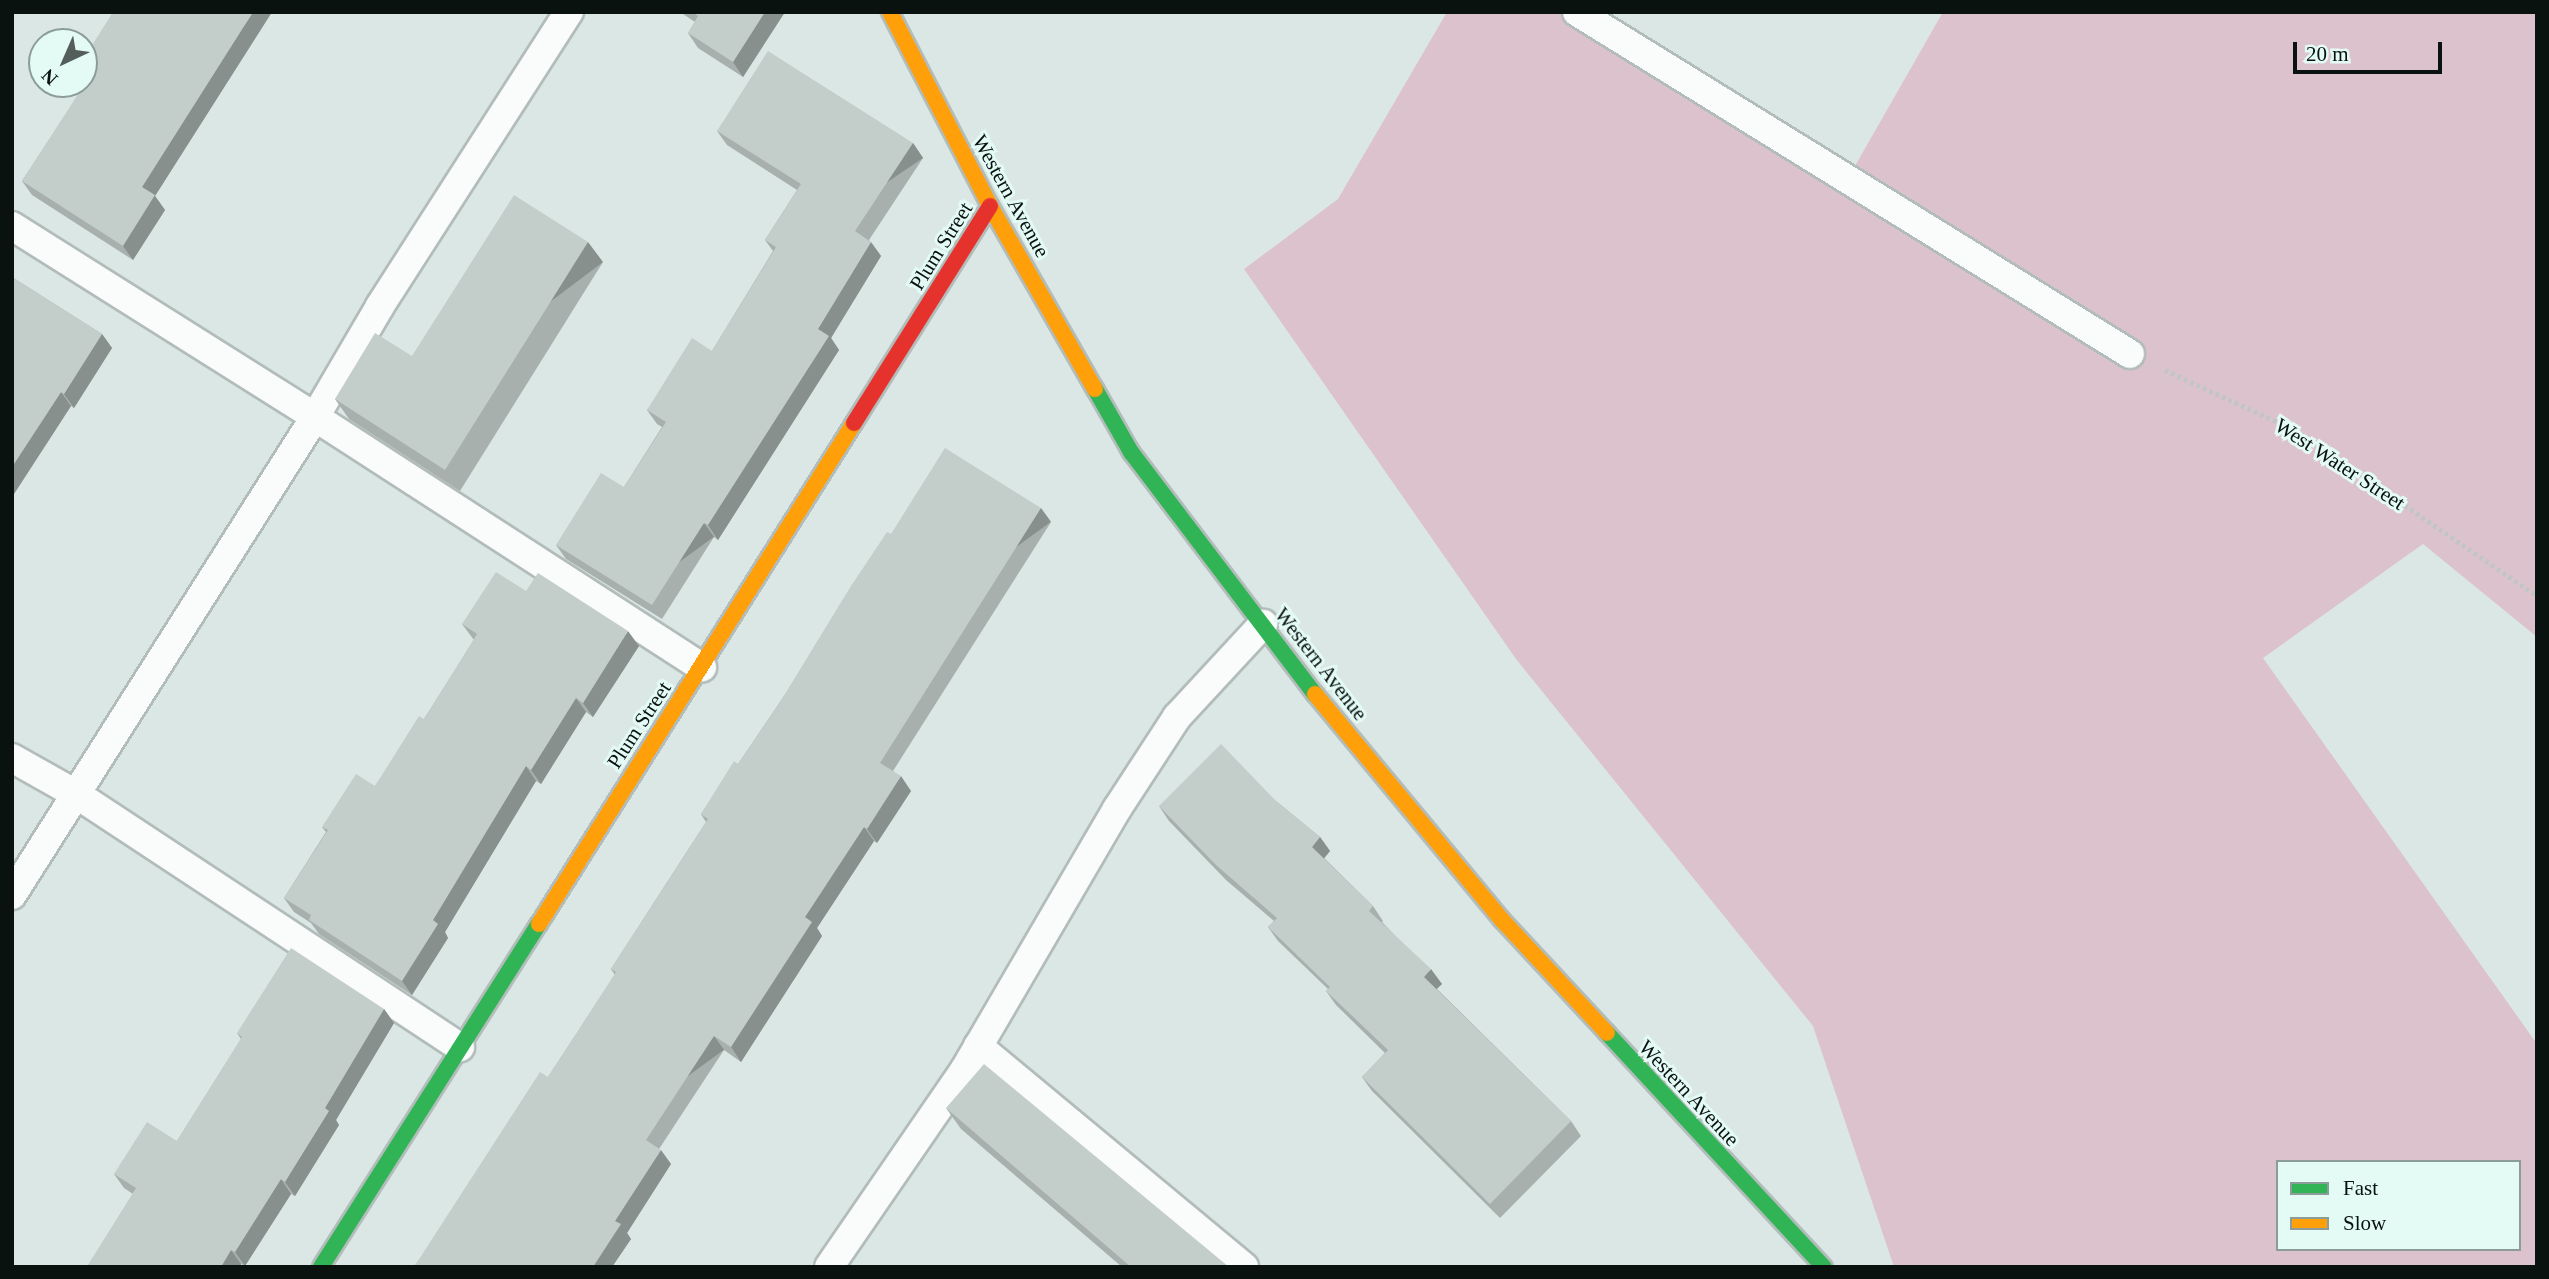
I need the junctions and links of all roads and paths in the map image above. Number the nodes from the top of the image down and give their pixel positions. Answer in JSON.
{"nodes":[{"id":1,"x":569,"y":12,"type":"edge"},
{"id":2,"x":890,"y":12,"type":"edge"},
{"id":3,"x":1577,"y":12,"type":"edge"},
{"id":4,"x":990,"y":206,"type":"junction"},
{"id":5,"x":12,"y":226,"type":"edge"},
{"id":6,"x":2130,"y":354,"type":"joint"},
{"id":7,"x":315,"y":418,"type":"junction"},
{"id":8,"x":2537,"y":596,"type":"edge"},
{"id":9,"x":1263,"y":624,"type":"junction"},
{"id":10,"x":702,"y":667,"type":"junction"},
{"id":11,"x":12,"y":758,"type":"edge"},
{"id":12,"x":76,"y":794,"type":"junction"},
{"id":13,"x":12,"y":895,"type":"edge"},
{"id":14,"x":978,"y":1046,"type":"junction"},
{"id":15,"x":460,"y":1047,"type":"junction"},
{"id":16,"x":321,"y":1267,"type":"edge"},
{"id":17,"x":829,"y":1267,"type":"edge"},
{"id":18,"x":1244,"y":1267,"type":"edge"},
{"id":19,"x":1824,"y":1267,"type":"edge"}],
"edges":[{"from":1,"to":7,"type":"lane"},
{"from":2,"to":4,"type":"main road","name":"Western Avenue"},
{"from":3,"to":6,"type":"lane"},
{"from":4,"to":9,"type":"main road","name":"Western Avenue"},
{"from":4,"to":10,"type":"main road","name":"Plum Street"},
{"from":5,"to":7,"type":"lane"},
{"from":6,"to":8,"type":"path","name":"West Water Street"},
{"from":7,"to":10,"type":"lane"},
{"from":7,"to":12,"type":"lane"},
{"from":9,"to":14,"type":"lane"},
{"from":9,"to":19,"type":"main road","name":"Western Avenue"},
{"from":10,"to":15,"type":"main road","name":"Plum Street"},
{"from":11,"to":12,"type":"lane"},
{"from":12,"to":13,"type":"lane"},
{"from":12,"to":15,"type":"lane"},
{"from":14,"to":17,"type":"lane"},
{"from":14,"to":18,"type":"lane"},
{"from":15,"to":16,"type":"main road","name":"Plum Street"}]}
